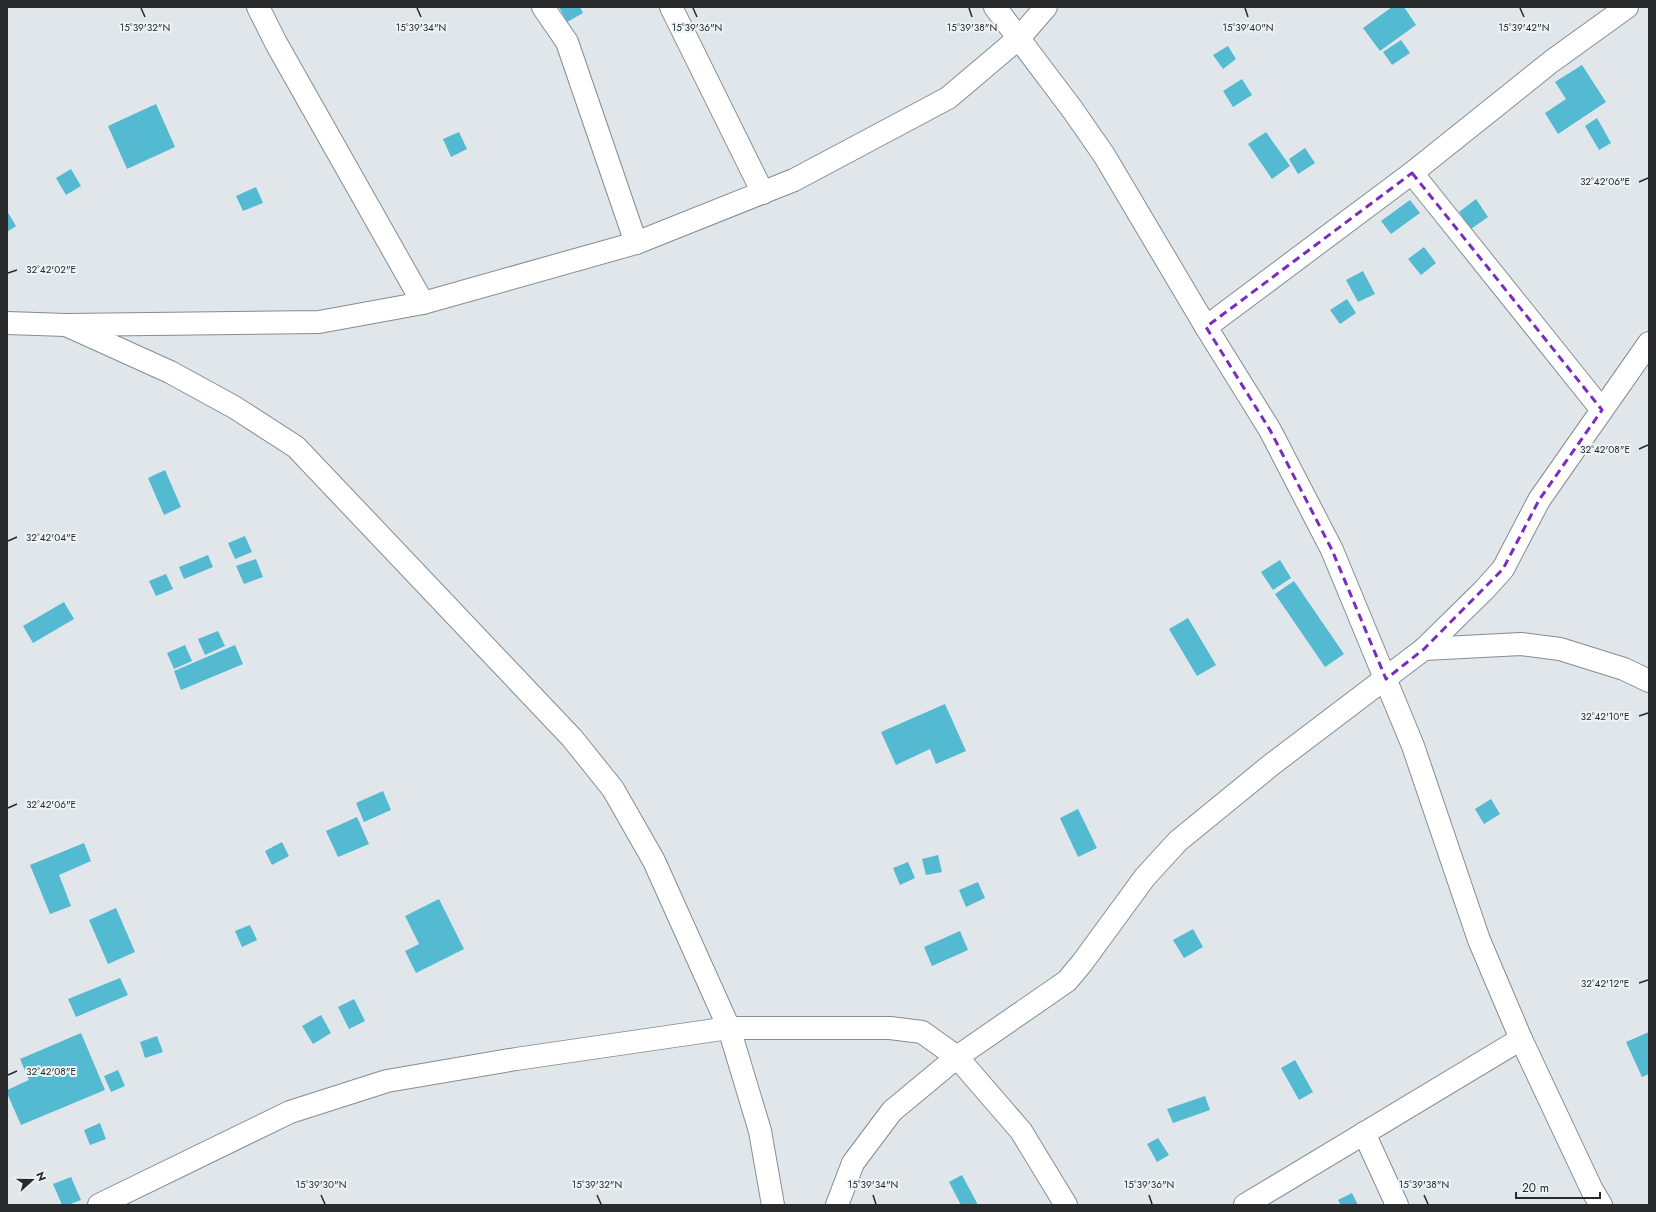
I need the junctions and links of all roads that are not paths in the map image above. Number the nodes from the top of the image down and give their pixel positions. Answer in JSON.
{"nodes":[{"id":1,"x":258,"y":7,"type":"edge"},
{"id":2,"x":543,"y":7,"type":"edge"},
{"id":3,"x":672,"y":7,"type":"edge"},
{"id":4,"x":996,"y":7,"type":"edge"},
{"id":5,"x":1046,"y":7,"type":"edge"},
{"id":6,"x":1627,"y":7,"type":"edge"},
{"id":7,"x":1019,"y":38,"type":"junction"},
{"id":8,"x":1412,"y":173,"type":"junction"},
{"id":9,"x":763,"y":193,"type":"junction"},
{"id":10,"x":636,"y":243,"type":"junction"},
{"id":11,"x":423,"y":303,"type":"junction"},
{"id":12,"x":7,"y":323,"type":"edge"},
{"id":13,"x":66,"y":325,"type":"junction"},
{"id":14,"x":1206,"y":327,"type":"junction"},
{"id":15,"x":1649,"y":343,"type":"edge"},
{"id":16,"x":1602,"y":410,"type":"junction"},
{"id":17,"x":1424,"y":649,"type":"junction"},
{"id":18,"x":1386,"y":679,"type":"junction"},
{"id":19,"x":1649,"y":681,"type":"edge"},
{"id":20,"x":729,"y":1028,"type":"junction"},
{"id":21,"x":1521,"y":1039,"type":"junction"},
{"id":22,"x":957,"y":1057,"type":"junction"},
{"id":23,"x":1364,"y":1133,"type":"junction"},
{"id":24,"x":99,"y":1205,"type":"edge"},
{"id":25,"x":772,"y":1205,"type":"edge"},
{"id":26,"x":837,"y":1205,"type":"edge"},
{"id":27,"x":1066,"y":1205,"type":"edge"},
{"id":28,"x":1245,"y":1205,"type":"edge"},
{"id":29,"x":1397,"y":1205,"type":"edge"},
{"id":30,"x":1601,"y":1205,"type":"edge"}],
"edges":[{"from":1,"to":11,"type":"street"},
{"from":2,"to":10,"type":"street"},
{"from":3,"to":9,"type":"street"},
{"from":4,"to":7,"type":"street"},
{"from":5,"to":7,"type":"street"},
{"from":6,"to":8,"type":"street"},
{"from":7,"to":9,"type":"street"},
{"from":7,"to":14,"type":"street"},
{"from":8,"to":14,"type":"street"},
{"from":8,"to":16,"type":"street"},
{"from":9,"to":10,"type":"street"},
{"from":10,"to":11,"type":"street"},
{"from":11,"to":13,"type":"street"},
{"from":12,"to":13,"type":"street"},
{"from":13,"to":20,"type":"street"},
{"from":14,"to":18,"type":"street"},
{"from":15,"to":16,"type":"street"},
{"from":16,"to":17,"type":"street"},
{"from":17,"to":18,"type":"street"},
{"from":17,"to":19,"type":"street"},
{"from":18,"to":21,"type":"street"},
{"from":18,"to":22,"type":"street"},
{"from":20,"to":22,"type":"street"},
{"from":20,"to":24,"type":"street"},
{"from":20,"to":25,"type":"street"},
{"from":21,"to":23,"type":"street"},
{"from":21,"to":30,"type":"street"},
{"from":22,"to":26,"type":"street"},
{"from":22,"to":27,"type":"street"},
{"from":23,"to":28,"type":"street"},
{"from":23,"to":29,"type":"street"}]}
